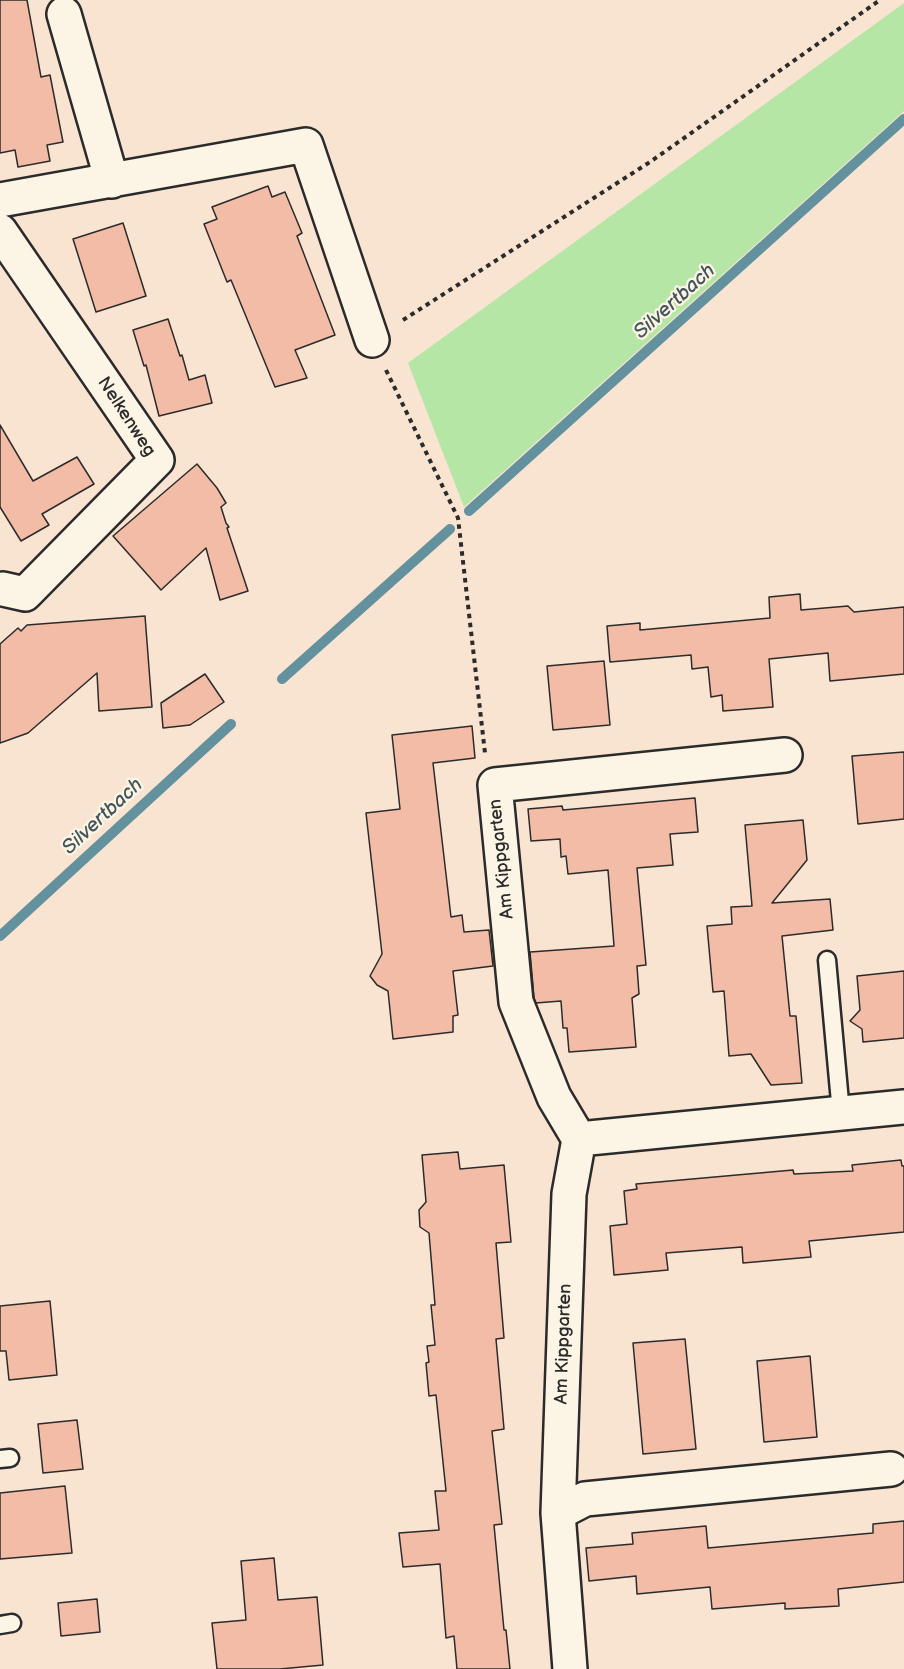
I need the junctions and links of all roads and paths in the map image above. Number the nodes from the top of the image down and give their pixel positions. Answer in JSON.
{"nodes":[{"id":1,"x":880,"y":0,"type":"edge"},
{"id":2,"x":64,"y":14,"type":"dead end"},
{"id":3,"x":112,"y":181,"type":"junction"},
{"id":4,"x":0,"y":200,"type":"edge"},
{"id":5,"x":0,"y":231,"type":"edge"},
{"id":6,"x":372,"y":340,"type":"junction"},
{"id":7,"x":1,"y":588,"type":"edge"},
{"id":8,"x":785,"y":755,"type":"dead end"},
{"id":9,"x":495,"y":785,"type":"junction"},
{"id":10,"x":827,"y":960,"type":"dead end"},
{"id":11,"x":904,"y":1107,"type":"edge"},
{"id":12,"x":841,"y":1113,"type":"junction"},
{"id":13,"x":579,"y":1139,"type":"junction"},
{"id":14,"x":891,"y":1469,"type":"dead end"},
{"id":15,"x":558,"y":1513,"type":"junction"},
{"id":16,"x":570,"y":1669,"type":"edge"}],
"edges":[{"from":1,"to":6,"type":"path"},
{"from":2,"to":3,"type":"street"},
{"from":3,"to":4,"type":"street"},
{"from":3,"to":6,"type":"street"},
{"from":5,"to":7,"type":"street","name":"Nelkenweg"},
{"from":6,"to":9,"type":"path"},
{"from":8,"to":9,"type":"street","name":"Am Kippgarten"},
{"from":9,"to":13,"type":"street","name":"Am Kippgarten"},
{"from":10,"to":12,"type":"lane"},
{"from":11,"to":12,"type":"street"},
{"from":12,"to":13,"type":"street"},
{"from":13,"to":15,"type":"street","name":"Am Kippgarten"},
{"from":14,"to":15,"type":"street"},
{"from":15,"to":16,"type":"street","name":"Am Kippgarten"}]}
